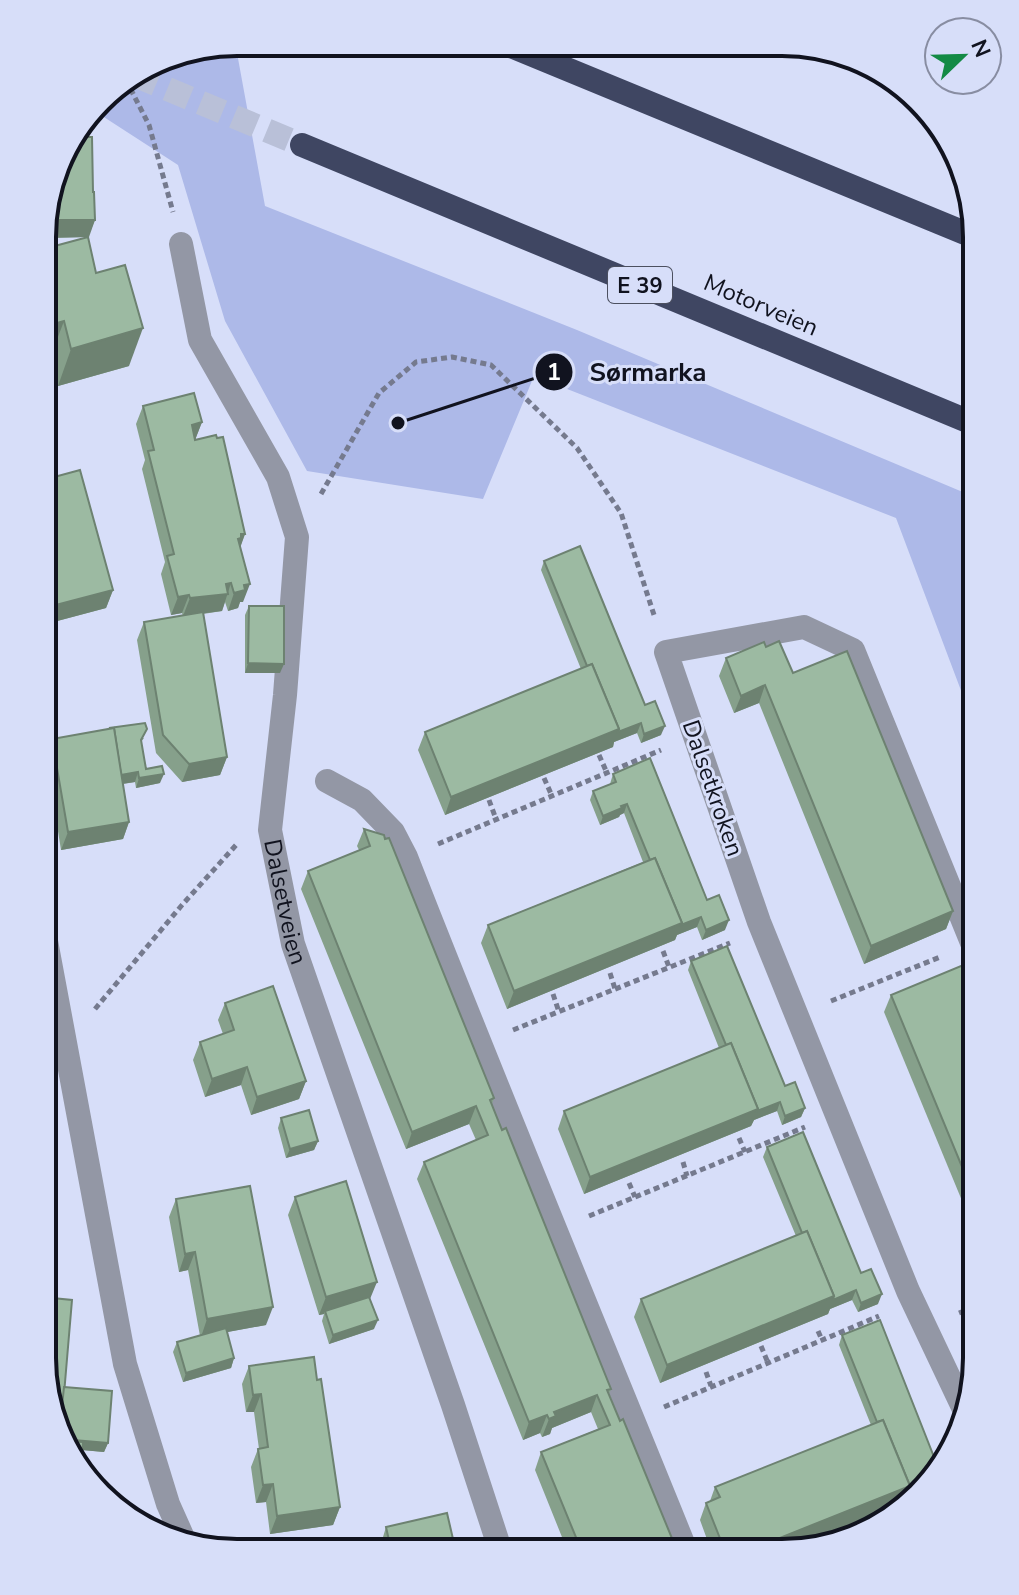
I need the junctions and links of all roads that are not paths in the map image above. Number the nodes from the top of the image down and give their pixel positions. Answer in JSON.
{"nodes":[{"id":1,"x":535,"y":56,"type":"edge"},
{"id":2,"x":302,"y":145,"type":"tunnel mouth"},
{"id":3,"x":963,"y":232,"type":"edge"},
{"id":4,"x":181,"y":244,"type":"road end"},
{"id":5,"x":963,"y":419,"type":"edge"},
{"id":6,"x":327,"y":781,"type":"dead end"},
{"id":7,"x":963,"y":922,"type":"edge"},
{"id":8,"x":56,"y":996,"type":"edge"},
{"id":9,"x":959,"y":1398,"type":"edge"},
{"id":10,"x":179,"y":1529,"type":"edge"},
{"id":11,"x":497,"y":1539,"type":"edge"},
{"id":12,"x":681,"y":1539,"type":"edge"}],
"edges":[{"from":1,"to":3,"type":"highway"},
{"from":2,"to":5,"type":"highway","name":"Motorveien","number":"E 39"},
{"from":4,"to":11,"type":"street","name":"Dalsetveien"},
{"from":6,"to":12,"type":"street"},
{"from":7,"to":9,"type":"street","name":"Dalsetkroken"},
{"from":8,"to":10,"type":"street"}]}
